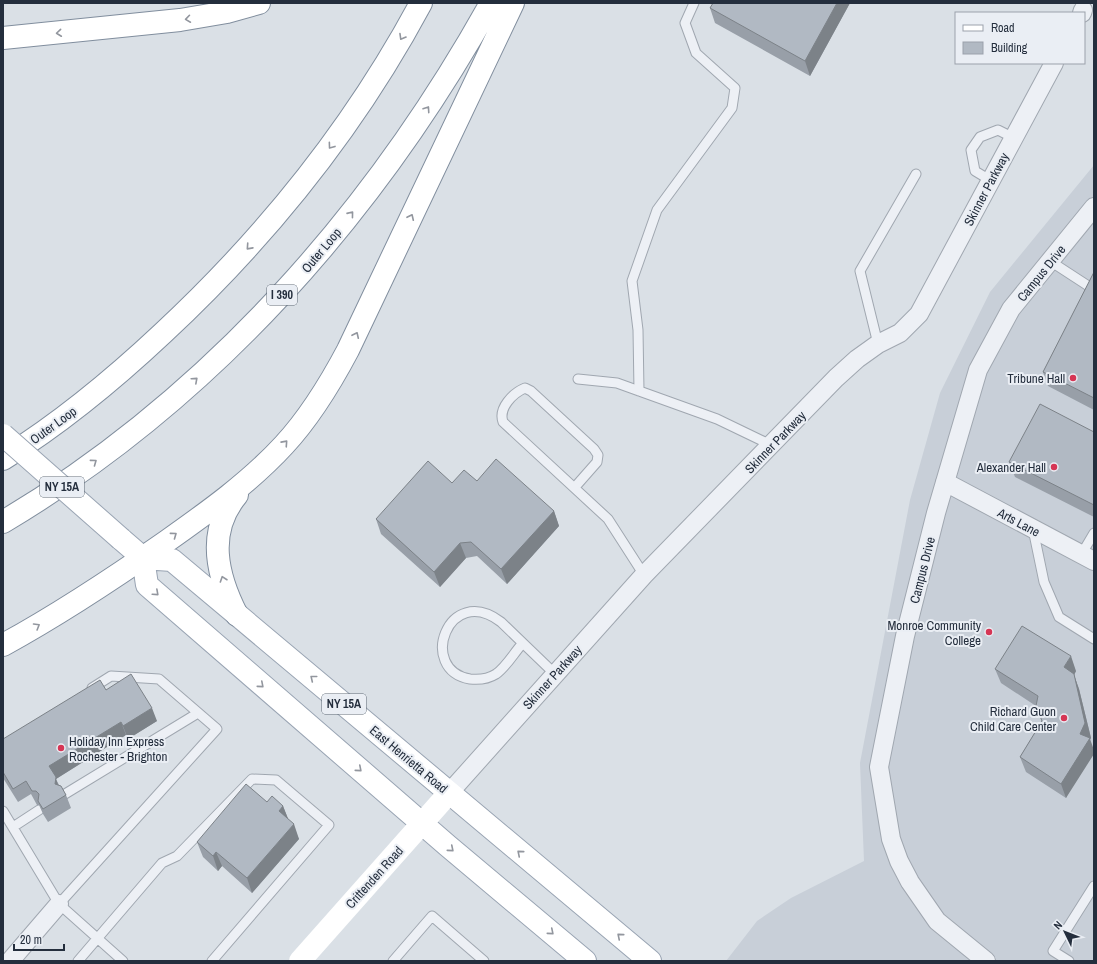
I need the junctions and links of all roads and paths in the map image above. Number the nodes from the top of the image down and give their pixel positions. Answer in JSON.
{"nodes":[{"id":1,"x":259,"y":3,"type":"edge"},
{"id":2,"x":420,"y":3,"type":"edge"},
{"id":3,"x":491,"y":3,"type":"edge"},
{"id":4,"x":513,"y":3,"type":"edge"},
{"id":5,"x":694,"y":3,"type":"edge"},
{"id":6,"x":3,"y":38,"type":"edge"},
{"id":7,"x":1053,"y":64,"type":"edge"},
{"id":8,"x":1014,"y":138,"type":"junction"},
{"id":9,"x":916,"y":174,"type":"dead end"},
{"id":10,"x":990,"y":180,"type":"junction"},
{"id":11,"x":1094,"y":207,"type":"edge"},
{"id":12,"x":1050,"y":261,"type":"junction"},
{"id":13,"x":1093,"y":289,"type":"edge"},
{"id":14,"x":176,"y":321,"type":"junction"},
{"id":15,"x":878,"y":344,"type":"junction"},
{"id":16,"x":578,"y":379,"type":"dead end"},
{"id":17,"x":639,"y":391,"type":"junction"},
{"id":18,"x":3,"y":435,"type":"edge"},
{"id":19,"x":3,"y":444,"type":"edge"},
{"id":20,"x":771,"y":445,"type":"junction"},
{"id":21,"x":3,"y":459,"type":"edge"},
{"id":22,"x":264,"y":465,"type":"junction"},
{"id":23,"x":945,"y":482,"type":"junction"},
{"id":24,"x":575,"y":487,"type":"junction"},
{"id":25,"x":3,"y":522,"type":"edge"},
{"id":26,"x":1033,"y":529,"type":"junction"},
{"id":27,"x":1094,"y":533,"type":"edge"},
{"id":28,"x":143,"y":558,"type":"junction"},
{"id":29,"x":1088,"y":558,"type":"edge"},
{"id":30,"x":644,"y":576,"type":"junction"},
{"id":31,"x":238,"y":615,"type":"junction"},
{"id":32,"x":1094,"y":639,"type":"edge"},
{"id":33,"x":522,"y":644,"type":"junction"},
{"id":34,"x":3,"y":646,"type":"edge"},
{"id":35,"x":555,"y":674,"type":"junction"},
{"id":36,"x":84,"y":692,"type":"edge"},
{"id":37,"x":198,"y":713,"type":"junction"},
{"id":38,"x":449,"y":793,"type":"junction"},
{"id":39,"x":65,"y":794,"type":"edge"},
{"id":40,"x":39,"y":810,"type":"edge"},
{"id":41,"x":3,"y":811,"type":"edge"},
{"id":42,"x":422,"y":823,"type":"junction"},
{"id":43,"x":13,"y":827,"type":"junction"},
{"id":44,"x":1094,"y":886,"type":"edge"},
{"id":45,"x":59,"y":904,"type":"junction"},
{"id":46,"x":97,"y":939,"type":"junction"},
{"id":47,"x":10,"y":961,"type":"edge"},
{"id":48,"x":78,"y":961,"type":"edge"},
{"id":49,"x":123,"y":961,"type":"edge"},
{"id":50,"x":212,"y":961,"type":"edge"},
{"id":51,"x":300,"y":961,"type":"edge"},
{"id":52,"x":393,"y":961,"type":"edge"},
{"id":53,"x":484,"y":961,"type":"edge"},
{"id":54,"x":585,"y":961,"type":"edge"},
{"id":55,"x":650,"y":961,"type":"edge"},
{"id":56,"x":986,"y":961,"type":"edge"},
{"id":57,"x":1068,"y":961,"type":"edge"}],
"edges":[{"from":1,"to":6,"type":"main road","one_way":true},
{"from":2,"to":14,"type":"main road","name":"Outer Loop","one_way":true},
{"from":25,"to":3,"type":"main road","name":"Outer Loop","number":"I 390","one_way":true},
{"from":22,"to":4,"type":"main road","one_way":true},
{"from":5,"to":17,"type":"lane"},
{"from":7,"to":8,"type":"street","name":"Skinner Parkway"},
{"from":8,"to":10,"type":"street","name":"Skinner Parkway"},
{"from":8,"to":10,"type":"lane"},
{"from":9,"to":15,"type":"lane"},
{"from":10,"to":15,"type":"street","name":"Skinner Parkway"},
{"from":11,"to":12,"type":"street","name":"Campus Drive"},
{"from":12,"to":13,"type":"lane"},
{"from":12,"to":23,"type":"street","name":"Campus Drive"},
{"from":14,"to":19,"type":"main road"},
{"from":14,"to":21,"type":"main road","name":"Outer Loop"},
{"from":15,"to":20,"type":"street","name":"Skinner Parkway"},
{"from":16,"to":17,"type":"lane"},
{"from":17,"to":20,"type":"lane"},
{"from":18,"to":28,"type":"main road","number":"NY 15A","bridge":true},
{"from":20,"to":30,"type":"street","name":"Skinner Parkway"},
{"from":28,"to":22,"type":"main road","one_way":true},
{"from":31,"to":22,"type":"main road","one_way":true},
{"from":23,"to":26,"type":"street","name":"Arts Lane"},
{"from":23,"to":56,"type":"street","name":"Campus Drive"},
{"from":24,"to":24,"type":"lane"},
{"from":24,"to":30,"type":"lane"},
{"from":26,"to":29,"type":"street","name":"Arts Lane"},
{"from":26,"to":32,"type":"lane"},
{"from":27,"to":29,"type":"lane"},
{"from":28,"to":31,"type":"main road","name":"East Henrietta Road"},
{"from":34,"to":28,"type":"main road","one_way":true},
{"from":28,"to":42,"type":"main road","number":"NY 15A","one_way":true},
{"from":30,"to":35,"type":"street","name":"Skinner Parkway"},
{"from":38,"to":31,"type":"main road","name":"East Henrietta Road","number":"NY 15A","one_way":true},
{"from":33,"to":33,"type":"lane"},
{"from":33,"to":35,"type":"lane"},
{"from":35,"to":38,"type":"street","name":"Skinner Parkway"},
{"from":36,"to":37,"type":"lane"},
{"from":37,"to":39,"type":"lane"},
{"from":37,"to":45,"type":"lane"},
{"from":38,"to":42,"type":"main road","name":"Crittenden Road"},
{"from":55,"to":38,"type":"main road","name":"East Henrietta Road","number":"NY 15A","one_way":true},
{"from":40,"to":43,"type":"lane"},
{"from":41,"to":43,"type":"lane"},
{"from":42,"to":51,"type":"main road","name":"Crittenden Road"},
{"from":42,"to":54,"type":"main road","number":"NY 15A","one_way":true},
{"from":43,"to":45,"type":"lane"},
{"from":44,"to":57,"type":"lane"},
{"from":45,"to":46,"type":"lane"},
{"from":45,"to":47,"type":"street"},
{"from":46,"to":48,"type":"lane"},
{"from":46,"to":49,"type":"lane"},
{"from":46,"to":50,"type":"lane"},
{"from":52,"to":53,"type":"lane"}]}
